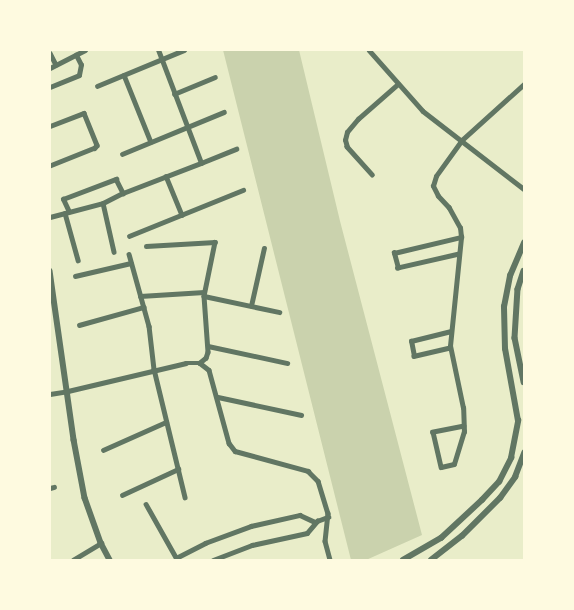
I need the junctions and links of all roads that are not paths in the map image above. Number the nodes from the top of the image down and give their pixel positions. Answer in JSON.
{"nodes":[{"id":1,"x":85,"y":50,"type":"edge"},
{"id":2,"x":158,"y":50,"type":"edge"},
{"id":3,"x":184,"y":50,"type":"edge"},
{"id":4,"x":369,"y":50,"type":"edge"},
{"id":5,"x":50,"y":53,"type":"edge"},
{"id":6,"x":76,"y":55,"type":"junction"},
{"id":7,"x":161,"y":59,"type":"junction"},
{"id":8,"x":56,"y":65,"type":"junction"},
{"id":9,"x":50,"y":68,"type":"edge"},
{"id":10,"x":124,"y":75,"type":"junction"},
{"id":11,"x":215,"y":77,"type":"dead end"},
{"id":12,"x":398,"y":84,"type":"junction"},
{"id":13,"x":524,"y":84,"type":"edge"},
{"id":14,"x":97,"y":86,"type":"dead end"},
{"id":15,"x":50,"y":87,"type":"edge"},
{"id":16,"x":174,"y":94,"type":"junction"},
{"id":17,"x":224,"y":112,"type":"dead end"},
{"id":18,"x":50,"y":126,"type":"edge"},
{"id":19,"x":188,"y":128,"type":"junction"},
{"id":20,"x":462,"y":140,"type":"junction"},
{"id":21,"x":151,"y":142,"type":"junction"},
{"id":22,"x":236,"y":149,"type":"dead end"},
{"id":23,"x":122,"y":154,"type":"dead end"},
{"id":24,"x":201,"y":163,"type":"junction"},
{"id":25,"x":50,"y":166,"type":"edge"},
{"id":26,"x":372,"y":175,"type":"dead end"},
{"id":27,"x":166,"y":176,"type":"junction"},
{"id":28,"x":524,"y":189,"type":"edge"},
{"id":29,"x":243,"y":190,"type":"dead end"},
{"id":30,"x":123,"y":193,"type":"junction"},
{"id":31,"x":103,"y":203,"type":"junction"},
{"id":32,"x":67,"y":212,"type":"junction"},
{"id":33,"x":182,"y":215,"type":"junction"},
{"id":34,"x":50,"y":217,"type":"edge"},
{"id":35,"x":129,"y":236,"type":"dead end"},
{"id":36,"x":461,"y":237,"type":"junction"},
{"id":37,"x":524,"y":243,"type":"edge"},
{"id":38,"x":146,"y":246,"type":"dead end"},
{"id":39,"x":264,"y":248,"type":"dead end"},
{"id":40,"x":114,"y":252,"type":"dead end"},
{"id":41,"x":129,"y":254,"type":"dead end"},
{"id":42,"x":460,"y":254,"type":"junction"},
{"id":43,"x":78,"y":260,"type":"dead end"},
{"id":44,"x":131,"y":263,"type":"junction"},
{"id":45,"x":50,"y":271,"type":"edge"},
{"id":46,"x":524,"y":271,"type":"edge"},
{"id":47,"x":75,"y":276,"type":"dead end"},
{"id":48,"x":204,"y":294,"type":"junction"},
{"id":49,"x":140,"y":296,"type":"junction"},
{"id":50,"x":252,"y":306,"type":"junction"},
{"id":51,"x":144,"y":307,"type":"junction"},
{"id":52,"x":279,"y":312,"type":"dead end"},
{"id":53,"x":79,"y":325,"type":"dead end"},
{"id":54,"x":451,"y":331,"type":"junction"},
{"id":55,"x":208,"y":346,"type":"junction"},
{"id":56,"x":450,"y":348,"type":"junction"},
{"id":57,"x":200,"y":363,"type":"junction"},
{"id":58,"x":287,"y":363,"type":"dead end"},
{"id":59,"x":154,"y":370,"type":"junction"},
{"id":60,"x":524,"y":382,"type":"edge"},
{"id":61,"x":68,"y":391,"type":"junction"},
{"id":62,"x":50,"y":394,"type":"edge"},
{"id":63,"x":218,"y":397,"type":"junction"},
{"id":64,"x":301,"y":415,"type":"dead end"},
{"id":65,"x":166,"y":422,"type":"junction"},
{"id":66,"x":464,"y":426,"type":"junction"},
{"id":67,"x":103,"y":450,"type":"dead end"},
{"id":68,"x":524,"y":453,"type":"edge"},
{"id":69,"x":178,"y":469,"type":"junction"},
{"id":70,"x":122,"y":495,"type":"dead end"},
{"id":71,"x":185,"y":497,"type":"dead end"},
{"id":72,"x":146,"y":504,"type":"dead end"},
{"id":73,"x":328,"y":517,"type":"junction"},
{"id":74,"x":315,"y":522,"type":"junction"},
{"id":75,"x":101,"y":543,"type":"junction"},
{"id":76,"x":177,"y":559,"type":"edge"},
{"id":77,"x":73,"y":560,"type":"edge"},
{"id":78,"x":110,"y":560,"type":"edge"},
{"id":79,"x":214,"y":560,"type":"edge"},
{"id":80,"x":330,"y":560,"type":"edge"},
{"id":81,"x":403,"y":560,"type":"edge"},
{"id":82,"x":430,"y":560,"type":"edge"}],
"edges":[{"from":1,"to":6,"type":"street"},
{"from":2,"to":7,"type":"street"},
{"from":3,"to":7,"type":"street"},
{"from":4,"to":12,"type":"street"},
{"from":5,"to":8,"type":"street"},
{"from":6,"to":8,"type":"street"},
{"from":6,"to":15,"type":"street"},
{"from":7,"to":10,"type":"street"},
{"from":7,"to":16,"type":"street"},
{"from":8,"to":9,"type":"street"},
{"from":10,"to":14,"type":"street"},
{"from":10,"to":21,"type":"street"},
{"from":11,"to":16,"type":"street"},
{"from":12,"to":20,"type":"street"},
{"from":12,"to":26,"type":"street"},
{"from":13,"to":20,"type":"street"},
{"from":16,"to":19,"type":"street"},
{"from":17,"to":19,"type":"street"},
{"from":18,"to":25,"type":"street"},
{"from":19,"to":21,"type":"street"},
{"from":19,"to":24,"type":"street"},
{"from":20,"to":28,"type":"street"},
{"from":20,"to":36,"type":"street"},
{"from":21,"to":23,"type":"street"},
{"from":22,"to":24,"type":"street"},
{"from":24,"to":27,"type":"street"},
{"from":27,"to":30,"type":"street"},
{"from":27,"to":33,"type":"street"},
{"from":29,"to":33,"type":"street"},
{"from":30,"to":31,"type":"street"},
{"from":30,"to":32,"type":"street"},
{"from":31,"to":32,"type":"street"},
{"from":31,"to":40,"type":"street"},
{"from":32,"to":34,"type":"street"},
{"from":32,"to":43,"type":"street"},
{"from":33,"to":35,"type":"street"},
{"from":36,"to":42,"type":"street"},
{"from":36,"to":42,"type":"street"},
{"from":37,"to":81,"type":"street"},
{"from":38,"to":48,"type":"street"},
{"from":39,"to":50,"type":"street"},
{"from":41,"to":44,"type":"street"},
{"from":42,"to":54,"type":"street"},
{"from":44,"to":47,"type":"street"},
{"from":44,"to":49,"type":"street"},
{"from":45,"to":61,"type":"street"},
{"from":46,"to":60,"type":"street"},
{"from":48,"to":49,"type":"street"},
{"from":48,"to":50,"type":"street"},
{"from":48,"to":55,"type":"street"},
{"from":49,"to":51,"type":"street"},
{"from":50,"to":52,"type":"street"},
{"from":51,"to":53,"type":"street"},
{"from":51,"to":59,"type":"street"},
{"from":54,"to":56,"type":"street"},
{"from":54,"to":56,"type":"street"},
{"from":55,"to":57,"type":"street"},
{"from":55,"to":58,"type":"street"},
{"from":56,"to":66,"type":"street"},
{"from":57,"to":59,"type":"street"},
{"from":57,"to":63,"type":"street"},
{"from":59,"to":61,"type":"street"},
{"from":59,"to":65,"type":"street"},
{"from":61,"to":62,"type":"street"},
{"from":61,"to":75,"type":"street"},
{"from":63,"to":64,"type":"street"},
{"from":63,"to":73,"type":"street"},
{"from":65,"to":67,"type":"street"},
{"from":65,"to":69,"type":"street"},
{"from":66,"to":66,"type":"street"},
{"from":68,"to":82,"type":"street"},
{"from":69,"to":70,"type":"street"},
{"from":69,"to":71,"type":"street"},
{"from":72,"to":76,"type":"street"},
{"from":73,"to":74,"type":"street"},
{"from":73,"to":80,"type":"street"},
{"from":74,"to":76,"type":"street"},
{"from":74,"to":79,"type":"street"},
{"from":75,"to":77,"type":"street"},
{"from":75,"to":78,"type":"street"}]}
